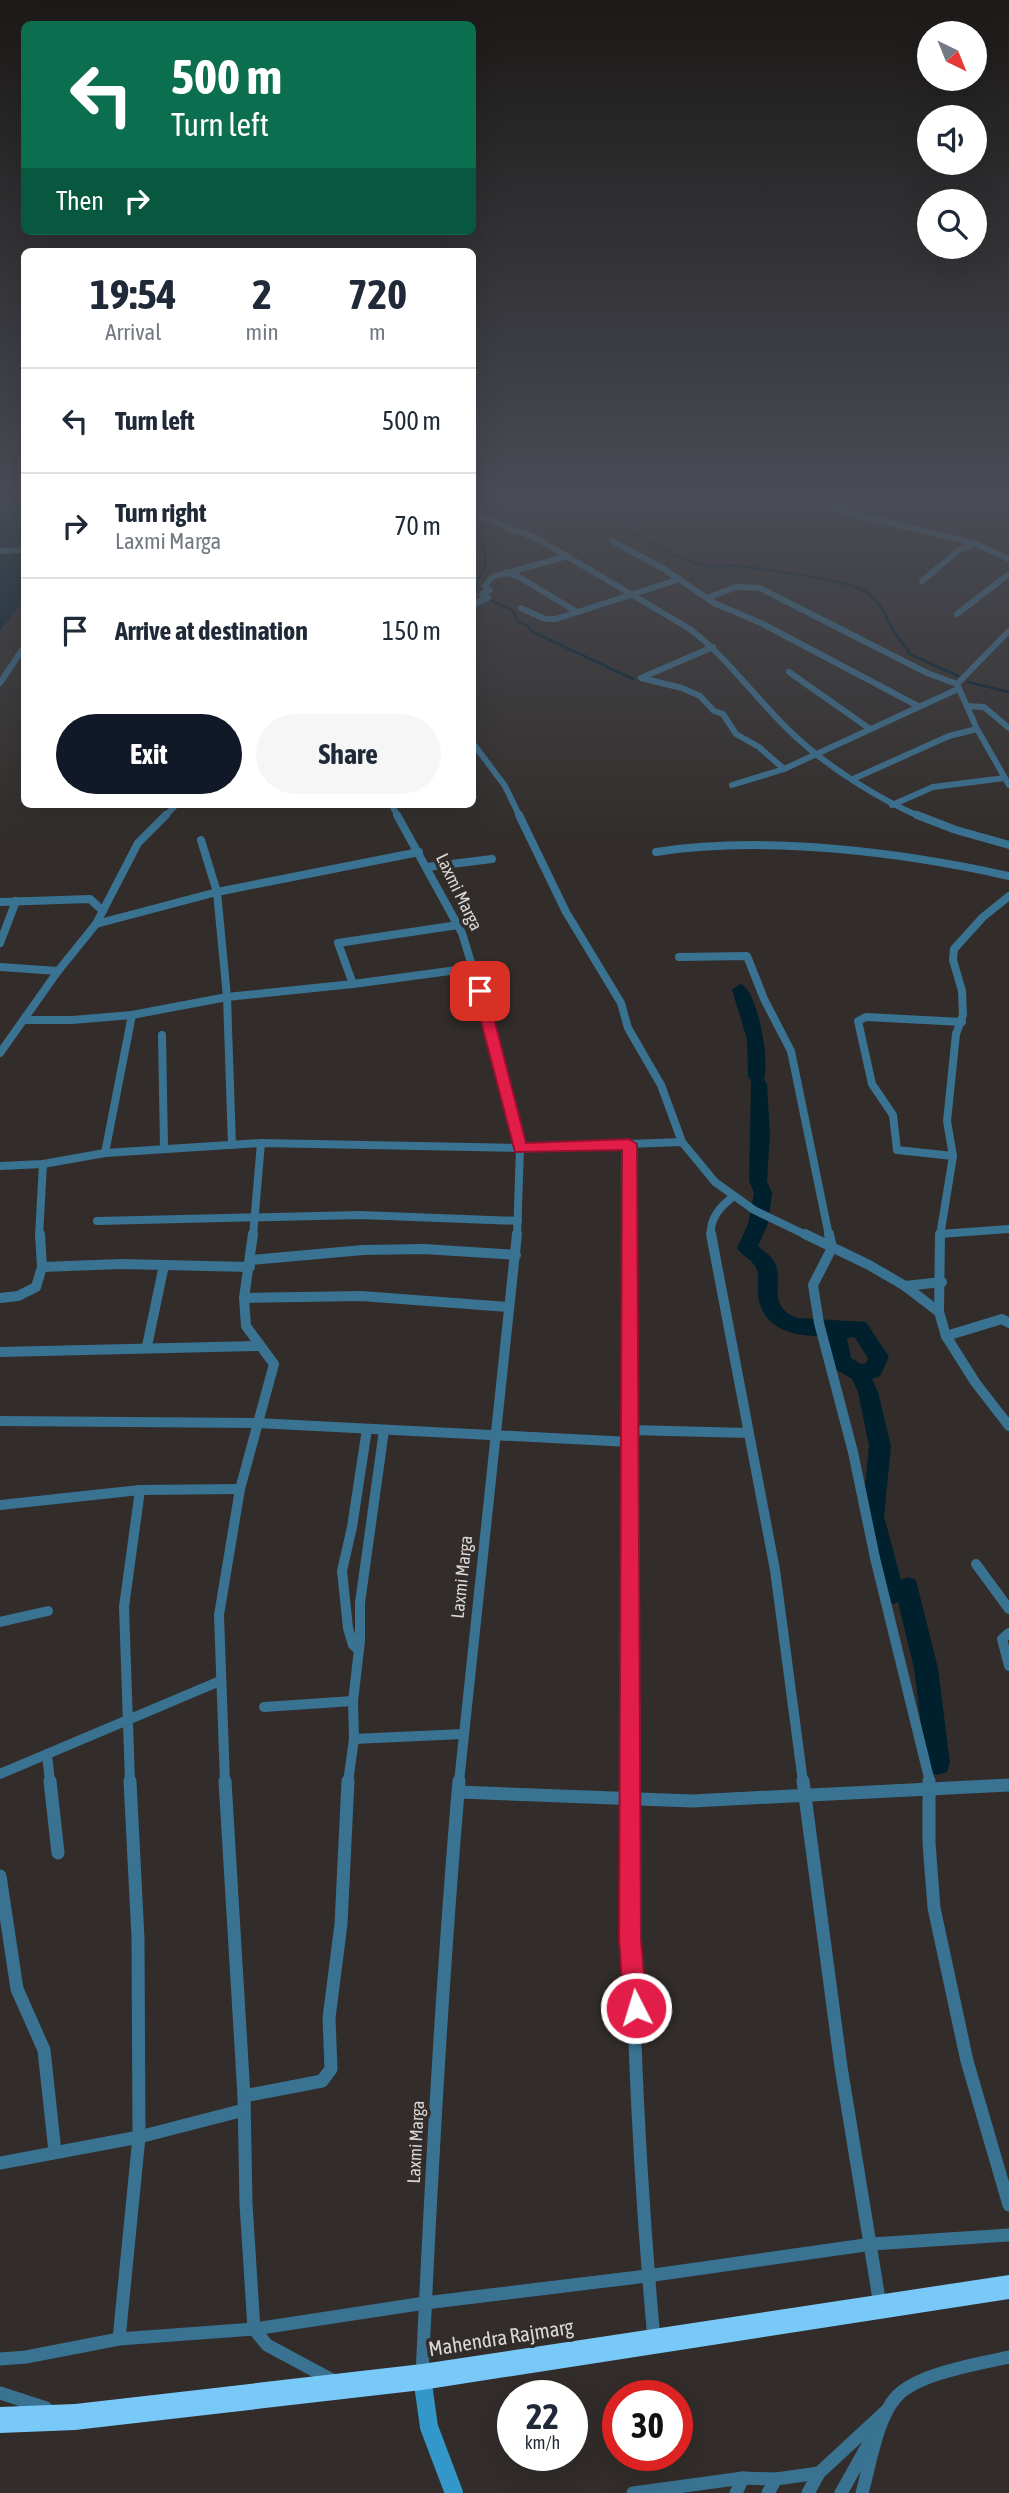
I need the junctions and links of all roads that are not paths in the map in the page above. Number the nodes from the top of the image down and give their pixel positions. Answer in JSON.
{"nodes":[{"id":1,"x":526,"y":610,"type":"edge"},
{"id":2,"x":574,"y":610,"type":"edge"},
{"id":3,"x":583,"y":610,"type":"edge"},
{"id":4,"x":659,"y":610,"type":"edge"},
{"id":5,"x":731,"y":610,"type":"edge"},
{"id":6,"x":804,"y":610,"type":"edge"},
{"id":7,"x":962,"y":610,"type":"edge"},
{"id":8,"x":577,"y":612,"type":"junction"},
{"id":9,"x":957,"y":614,"type":"dead end"},
{"id":10,"x":1009,"y":631,"type":"edge"},
{"id":11,"x":1006,"y":638,"type":"edge"},
{"id":12,"x":713,"y":647,"type":"junction"},
{"id":13,"x":21,"y":652,"type":"edge"},
{"id":14,"x":789,"y":672,"type":"dead end"},
{"id":15,"x":0,"y":683,"type":"edge"},
{"id":16,"x":957,"y":687,"type":"junction"},
{"id":17,"x":918,"y":706,"type":"junction"},
{"id":18,"x":967,"y":706,"type":"junction"},
{"id":19,"x":1009,"y":728,"type":"edge"},
{"id":20,"x":870,"y":729,"type":"junction"},
{"id":21,"x":977,"y":729,"type":"junction"},
{"id":22,"x":476,"y":747,"type":"edge"},
{"id":23,"x":819,"y":754,"type":"junction"},
{"id":24,"x":784,"y":769,"type":"junction"},
{"id":25,"x":853,"y":779,"type":"junction"},
{"id":26,"x":1007,"y":781,"type":"edge"},
{"id":27,"x":732,"y":785,"type":"dead end"},
{"id":28,"x":892,"y":805,"type":"junction"},
{"id":29,"x":173,"y":808,"type":"edge"},
{"id":30,"x":394,"y":808,"type":"edge"},
{"id":31,"x":201,"y":840,"type":"dead end"},
{"id":32,"x":1009,"y":845,"type":"edge"},
{"id":33,"x":419,"y":852,"type":"junction"},
{"id":34,"x":656,"y":852,"type":"dead end"},
{"id":35,"x":492,"y":859,"type":"dead end"},
{"id":36,"x":427,"y":867,"type":"junction"},
{"id":37,"x":1009,"y":876,"type":"edge"},
{"id":38,"x":217,"y":892,"type":"junction"},
{"id":39,"x":1009,"y":896,"type":"edge"},
{"id":40,"x":16,"y":901,"type":"junction"},
{"id":41,"x":0,"y":902,"type":"edge"},
{"id":42,"x":103,"y":911,"type":"junction"},
{"id":43,"x":96,"y":924,"type":"junction"},
{"id":44,"x":458,"y":925,"type":"junction"},
{"id":45,"x":0,"y":943,"type":"edge"},
{"id":46,"x":679,"y":957,"type":"dead end"},
{"id":47,"x":0,"y":967,"type":"edge"},
{"id":48,"x":472,"y":968,"type":"junction"},
{"id":49,"x":58,"y":971,"type":"junction"},
{"id":50,"x":353,"y":984,"type":"junction"},
{"id":51,"x":227,"y":997,"type":"junction"},
{"id":52,"x":132,"y":1015,"type":"junction"},
{"id":53,"x":24,"y":1020,"type":"junction"},
{"id":54,"x":962,"y":1022,"type":"junction"},
{"id":55,"x":162,"y":1035,"type":"dead end"},
{"id":56,"x":0,"y":1053,"type":"edge"},
{"id":57,"x":682,"y":1142,"type":"junction"},
{"id":58,"x":261,"y":1143,"type":"junction"},
{"id":59,"x":629,"y":1144,"type":"junction"},
{"id":60,"x":232,"y":1145,"type":"junction"},
{"id":61,"x":164,"y":1148,"type":"junction"},
{"id":62,"x":520,"y":1149,"type":"junction"},
{"id":63,"x":105,"y":1153,"type":"junction"},
{"id":64,"x":953,"y":1156,"type":"junction"},
{"id":65,"x":43,"y":1164,"type":"junction"},
{"id":66,"x":0,"y":1166,"type":"edge"},
{"id":67,"x":734,"y":1196,"type":"junction"},
{"id":68,"x":254,"y":1217,"type":"junction"},
{"id":69,"x":97,"y":1221,"type":"dead end"},
{"id":70,"x":518,"y":1221,"type":"junction"},
{"id":71,"x":1009,"y":1229,"type":"edge"},
{"id":72,"x":940,"y":1234,"type":"junction"},
{"id":73,"x":832,"y":1248,"type":"junction"},
{"id":74,"x":516,"y":1255,"type":"junction"},
{"id":75,"x":250,"y":1264,"type":"junction"},
{"id":76,"x":164,"y":1265,"type":"junction"},
{"id":77,"x":42,"y":1267,"type":"junction"},
{"id":78,"x":942,"y":1282,"type":"junction"},
{"id":79,"x":905,"y":1286,"type":"junction"},
{"id":80,"x":0,"y":1298,"type":"edge"},
{"id":81,"x":244,"y":1298,"type":"junction"},
{"id":82,"x":508,"y":1307,"type":"junction"},
{"id":83,"x":939,"y":1312,"type":"junction"},
{"id":84,"x":1009,"y":1323,"type":"edge"},
{"id":85,"x":946,"y":1336,"type":"junction"},
{"id":86,"x":146,"y":1346,"type":"junction"},
{"id":87,"x":260,"y":1346,"type":"junction"},
{"id":88,"x":0,"y":1352,"type":"edge"},
{"id":89,"x":0,"y":1420,"type":"edge"},
{"id":90,"x":257,"y":1423,"type":"junction"},
{"id":91,"x":1009,"y":1426,"type":"edge"},
{"id":92,"x":367,"y":1429,"type":"junction"},
{"id":93,"x":384,"y":1430,"type":"junction"},
{"id":94,"x":749,"y":1433,"type":"junction"},
{"id":95,"x":496,"y":1436,"type":"junction"},
{"id":96,"x":630,"y":1436,"type":"junction"},
{"id":97,"x":240,"y":1489,"type":"junction"},
{"id":98,"x":140,"y":1490,"type":"junction"},
{"id":99,"x":0,"y":1506,"type":"edge"},
{"id":100,"x":976,"y":1564,"type":"dead end"},
{"id":101,"x":1009,"y":1609,"type":"edge"},
{"id":102,"x":48,"y":1611,"type":"dead end"},
{"id":103,"x":0,"y":1622,"type":"edge"},
{"id":104,"x":1009,"y":1633,"type":"edge"},
{"id":105,"x":359,"y":1650,"type":"junction"},
{"id":106,"x":1009,"y":1666,"type":"edge"},
{"id":107,"x":220,"y":1681,"type":"junction"},
{"id":108,"x":353,"y":1701,"type":"junction"},
{"id":109,"x":264,"y":1707,"type":"dead end"},
{"id":110,"x":127,"y":1722,"type":"junction"},
{"id":111,"x":463,"y":1734,"type":"junction"},
{"id":112,"x":354,"y":1739,"type":"junction"},
{"id":113,"x":47,"y":1754,"type":"junction"},
{"id":114,"x":0,"y":1774,"type":"edge"},
{"id":115,"x":1009,"y":1785,"type":"edge"},
{"id":116,"x":931,"y":1788,"type":"junction"},
{"id":117,"x":458,"y":1792,"type":"junction"},
{"id":118,"x":806,"y":1797,"type":"junction"},
{"id":119,"x":631,"y":1799,"type":"junction"},
{"id":120,"x":58,"y":1853,"type":"dead end"},
{"id":121,"x":0,"y":1876,"type":"edge"},
{"id":122,"x":244,"y":2103,"type":"junction"},
{"id":123,"x":139,"y":2137,"type":"junction"},
{"id":124,"x":55,"y":2152,"type":"junction"},
{"id":125,"x":0,"y":2163,"type":"edge"},
{"id":126,"x":1009,"y":2205,"type":"edge"},
{"id":127,"x":1009,"y":2235,"type":"edge"},
{"id":128,"x":872,"y":2244,"type":"junction"},
{"id":129,"x":648,"y":2276,"type":"junction"},
{"id":130,"x":1009,"y":2287,"type":"edge"},
{"id":131,"x":425,"y":2303,"type":"junction"},
{"id":132,"x":880,"y":2307,"type":"junction"},
{"id":133,"x":254,"y":2329,"type":"junction"},
{"id":134,"x":120,"y":2339,"type":"junction"},
{"id":135,"x":654,"y":2340,"type":"junction"},
{"id":136,"x":1009,"y":2357,"type":"edge"},
{"id":137,"x":0,"y":2359,"type":"edge"},
{"id":138,"x":422,"y":2377,"type":"junction"},
{"id":139,"x":341,"y":2385,"type":"junction"},
{"id":140,"x":0,"y":2393,"type":"edge"},
{"id":141,"x":888,"y":2410,"type":"junction"},
{"id":142,"x":75,"y":2417,"type":"junction"},
{"id":143,"x":3,"y":2423,"type":"edge"},
{"id":144,"x":819,"y":2473,"type":"junction"},
{"id":145,"x":743,"y":2478,"type":"junction"},
{"id":146,"x":776,"y":2479,"type":"junction"},
{"id":147,"x":702,"y":2487,"type":"edge"},
{"id":148,"x":454,"y":2493,"type":"edge"},
{"id":149,"x":633,"y":2493,"type":"edge"},
{"id":150,"x":736,"y":2493,"type":"edge"},
{"id":151,"x":768,"y":2493,"type":"edge"},
{"id":152,"x":808,"y":2493,"type":"edge"},
{"id":153,"x":841,"y":2493,"type":"edge"},
{"id":154,"x":862,"y":2493,"type":"edge"}],
"edges":[{"from":1,"to":8,"type":"street"},
{"from":2,"to":8,"type":"street"},
{"from":3,"to":8,"type":"street"},
{"from":4,"to":12,"type":"street"},
{"from":5,"to":17,"type":"street"},
{"from":6,"to":16,"type":"street"},
{"from":7,"to":9,"type":"street"},
{"from":10,"to":11,"type":"street"},
{"from":11,"to":16,"type":"street"},
{"from":12,"to":23,"type":"street"},
{"from":12,"to":24,"type":"street"},
{"from":13,"to":15,"type":"street"},
{"from":14,"to":20,"type":"street"},
{"from":16,"to":17,"type":"street"},
{"from":16,"to":18,"type":"street"},
{"from":17,"to":20,"type":"street"},
{"from":18,"to":19,"type":"street"},
{"from":18,"to":21,"type":"street"},
{"from":20,"to":23,"type":"street"},
{"from":21,"to":25,"type":"street"},
{"from":21,"to":26,"type":"street"},
{"from":22,"to":57,"type":"street"},
{"from":23,"to":24,"type":"street"},
{"from":23,"to":25,"type":"street"},
{"from":24,"to":27,"type":"street"},
{"from":25,"to":28,"type":"street"},
{"from":26,"to":28,"type":"street"},
{"from":28,"to":32,"type":"street"},
{"from":29,"to":42,"type":"street"},
{"from":30,"to":33,"type":"street","name":"Laxmi Marga"},
{"from":31,"to":38,"type":"street"},
{"from":33,"to":36,"type":"street","name":"Laxmi Marga"},
{"from":33,"to":38,"type":"street"},
{"from":34,"to":37,"type":"street"},
{"from":35,"to":36,"type":"street"},
{"from":36,"to":44,"type":"street","name":"Laxmi Marga"},
{"from":38,"to":43,"type":"street"},
{"from":38,"to":51,"type":"street"},
{"from":39,"to":54,"type":"street"},
{"from":40,"to":41,"type":"street"},
{"from":40,"to":42,"type":"street"},
{"from":40,"to":45,"type":"street"},
{"from":42,"to":43,"type":"street"},
{"from":43,"to":49,"type":"street"},
{"from":44,"to":48,"type":"street","name":"Laxmi Marga"},
{"from":44,"to":50,"type":"street"},
{"from":46,"to":73,"type":"street"},
{"from":47,"to":49,"type":"street"},
{"from":48,"to":50,"type":"street"},
{"from":48,"to":62,"type":"street","name":"Laxmi Marga"},
{"from":49,"to":53,"type":"street"},
{"from":50,"to":51,"type":"street"},
{"from":51,"to":52,"type":"street"},
{"from":51,"to":60,"type":"street"},
{"from":52,"to":53,"type":"street"},
{"from":52,"to":63,"type":"street"},
{"from":53,"to":56,"type":"street"},
{"from":54,"to":64,"type":"street"},
{"from":54,"to":64,"type":"street"},
{"from":55,"to":61,"type":"street"},
{"from":57,"to":59,"type":"street"},
{"from":57,"to":67,"type":"street"},
{"from":58,"to":60,"type":"street"},
{"from":58,"to":62,"type":"street"},
{"from":58,"to":68,"type":"street"},
{"from":59,"to":62,"type":"street"},
{"from":59,"to":96,"type":"street"},
{"from":60,"to":61,"type":"street"},
{"from":61,"to":63,"type":"street"},
{"from":62,"to":70,"type":"street","name":"Laxmi Marga"},
{"from":63,"to":65,"type":"street"},
{"from":64,"to":72,"type":"street"},
{"from":65,"to":66,"type":"street"},
{"from":65,"to":77,"type":"street"},
{"from":67,"to":73,"type":"street"},
{"from":67,"to":94,"type":"street"},
{"from":68,"to":69,"type":"street"},
{"from":68,"to":70,"type":"street"},
{"from":68,"to":75,"type":"street"},
{"from":70,"to":74,"type":"street","name":"Laxmi Marga"},
{"from":71,"to":72,"type":"street"},
{"from":72,"to":78,"type":"street"},
{"from":73,"to":79,"type":"street"},
{"from":73,"to":116,"type":"street"},
{"from":74,"to":75,"type":"street"},
{"from":74,"to":82,"type":"street","name":"Laxmi Marga"},
{"from":75,"to":76,"type":"street"},
{"from":75,"to":81,"type":"street"},
{"from":76,"to":77,"type":"street"},
{"from":76,"to":86,"type":"street"},
{"from":77,"to":80,"type":"street"},
{"from":78,"to":79,"type":"street"},
{"from":78,"to":83,"type":"street"},
{"from":79,"to":83,"type":"street"},
{"from":81,"to":82,"type":"street"},
{"from":81,"to":87,"type":"street"},
{"from":82,"to":95,"type":"street","name":"Laxmi Marga"},
{"from":83,"to":85,"type":"street"},
{"from":84,"to":85,"type":"street"},
{"from":85,"to":91,"type":"street"},
{"from":86,"to":87,"type":"street"},
{"from":86,"to":88,"type":"street"},
{"from":87,"to":90,"type":"street"},
{"from":89,"to":90,"type":"street"},
{"from":90,"to":92,"type":"street"},
{"from":90,"to":97,"type":"street"},
{"from":92,"to":93,"type":"street"},
{"from":92,"to":105,"type":"street"},
{"from":93,"to":95,"type":"street"},
{"from":93,"to":105,"type":"street"},
{"from":94,"to":96,"type":"street"},
{"from":94,"to":118,"type":"street"},
{"from":95,"to":96,"type":"street"},
{"from":95,"to":111,"type":"street","name":"Laxmi Marga"},
{"from":96,"to":119,"type":"street"},
{"from":97,"to":98,"type":"street"},
{"from":97,"to":107,"type":"street"},
{"from":98,"to":99,"type":"street"},
{"from":98,"to":110,"type":"street"},
{"from":100,"to":101,"type":"street"},
{"from":102,"to":103,"type":"street"},
{"from":104,"to":106,"type":"street"},
{"from":105,"to":108,"type":"street"},
{"from":107,"to":110,"type":"street"},
{"from":107,"to":122,"type":"street"},
{"from":108,"to":109,"type":"street"},
{"from":108,"to":112,"type":"street"},
{"from":110,"to":113,"type":"street"},
{"from":110,"to":123,"type":"street"},
{"from":111,"to":112,"type":"street"},
{"from":111,"to":117,"type":"street","name":"Laxmi Marga"},
{"from":112,"to":122,"type":"street"},
{"from":113,"to":114,"type":"street"},
{"from":113,"to":120,"type":"street"},
{"from":115,"to":116,"type":"street"},
{"from":116,"to":118,"type":"street"},
{"from":116,"to":126,"type":"street"},
{"from":117,"to":119,"type":"street"},
{"from":117,"to":131,"type":"street","name":"Laxmi Marga"},
{"from":118,"to":119,"type":"street"},
{"from":118,"to":128,"type":"street"},
{"from":119,"to":129,"type":"street"},
{"from":121,"to":124,"type":"street"},
{"from":122,"to":123,"type":"street"},
{"from":122,"to":133,"type":"street"},
{"from":123,"to":124,"type":"street"},
{"from":123,"to":134,"type":"street"},
{"from":124,"to":125,"type":"street"},
{"from":127,"to":128,"type":"street"},
{"from":128,"to":129,"type":"street"},
{"from":128,"to":132,"type":"street"},
{"from":129,"to":131,"type":"street"},
{"from":129,"to":135,"type":"street"},
{"from":130,"to":132,"type":"highway","name":"Mahendra Rajmarg"},
{"from":131,"to":133,"type":"street"},
{"from":131,"to":138,"type":"street","name":"Laxmi Marga"},
{"from":132,"to":135,"type":"highway","name":"Mahendra Rajmarg"},
{"from":133,"to":134,"type":"street"},
{"from":133,"to":139,"type":"street"},
{"from":134,"to":137,"type":"street"},
{"from":135,"to":138,"type":"highway","name":"Mahendra Rajmarg"},
{"from":136,"to":141,"type":"street"},
{"from":138,"to":139,"type":"highway","name":"Mahendra Rajmarg"},
{"from":138,"to":148,"type":"street"},
{"from":139,"to":142,"type":"highway","name":"Mahendra Rajmarg"},
{"from":140,"to":142,"type":"street"},
{"from":141,"to":144,"type":"street"},
{"from":141,"to":153,"type":"street"},
{"from":141,"to":154,"type":"street"},
{"from":142,"to":143,"type":"highway","name":"Mahendra Rajmarg"},
{"from":144,"to":146,"type":"street"},
{"from":144,"to":152,"type":"street"},
{"from":145,"to":146,"type":"street"},
{"from":145,"to":147,"type":"street"},
{"from":145,"to":150,"type":"street"},
{"from":146,"to":151,"type":"street"},
{"from":147,"to":149,"type":"street"}]}
